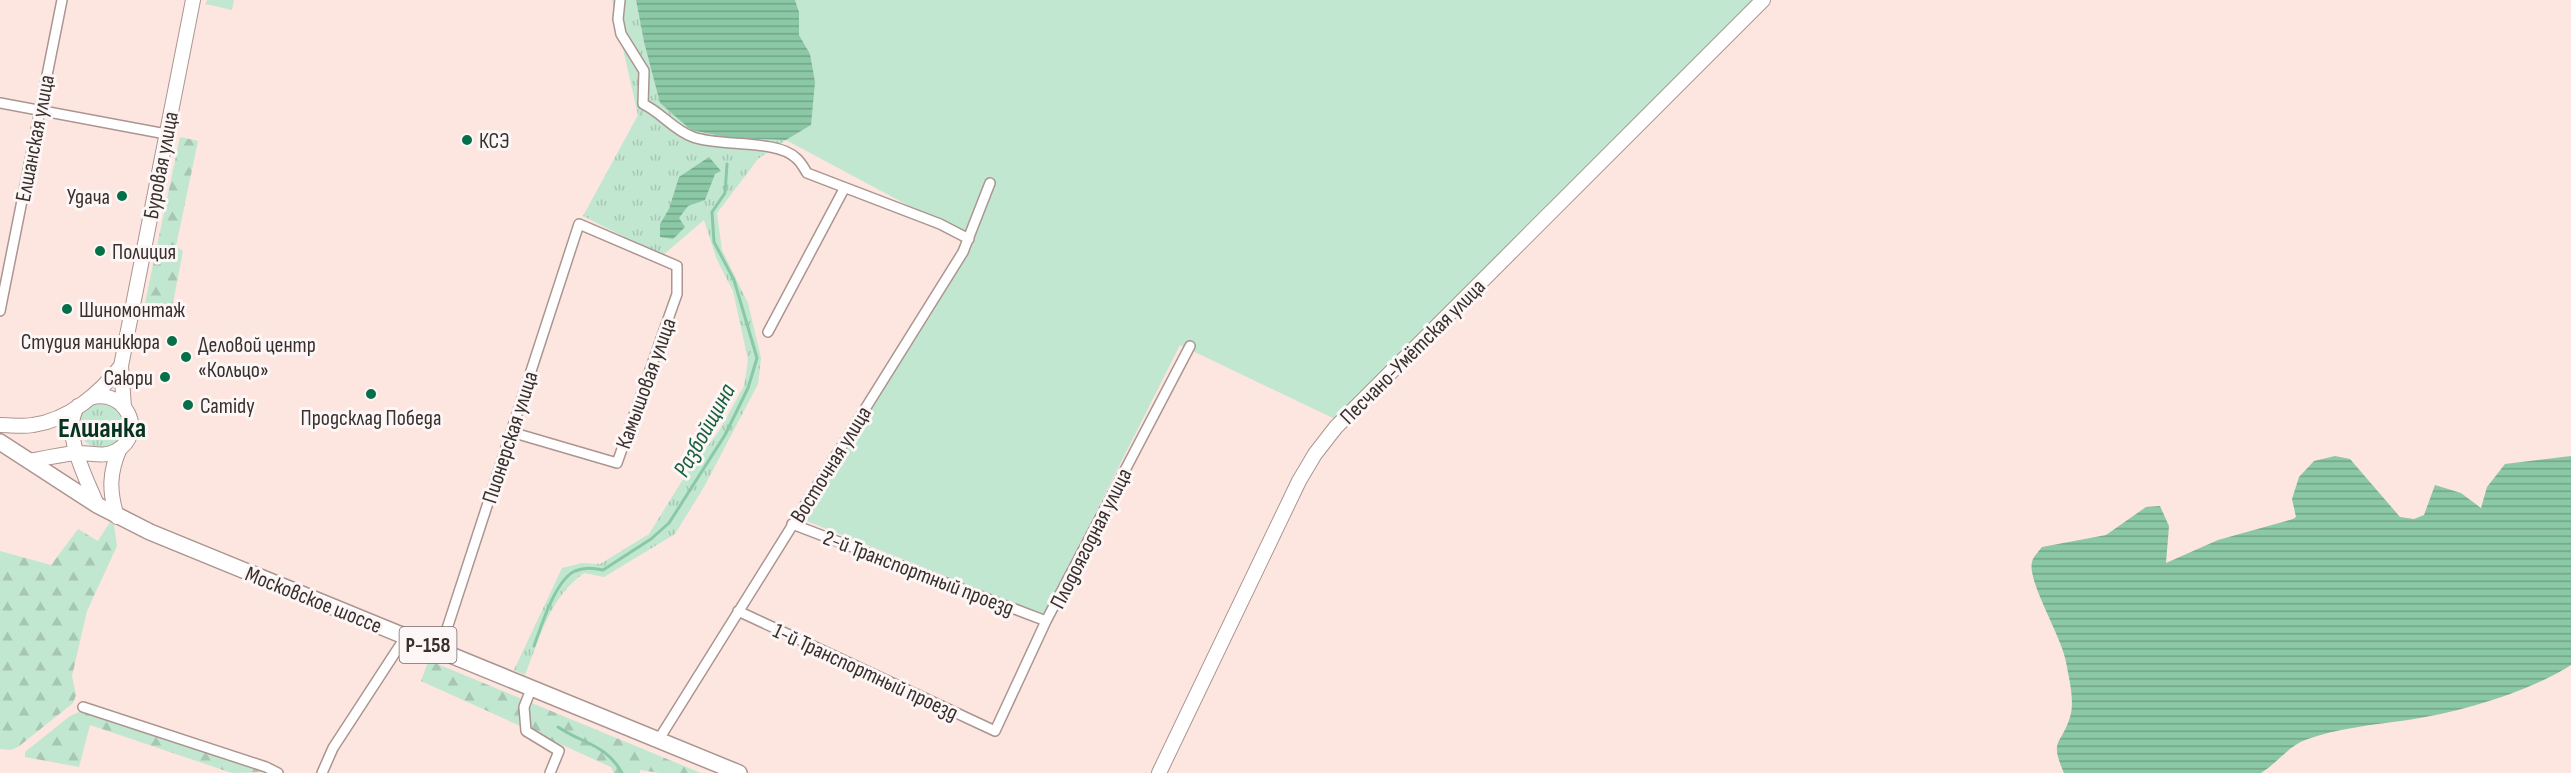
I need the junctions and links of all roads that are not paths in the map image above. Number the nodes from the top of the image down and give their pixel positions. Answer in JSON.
{"nodes":[{"id":1,"x":62,"y":0,"type":"edge"},
{"id":2,"x":193,"y":0,"type":"edge"},
{"id":3,"x":620,"y":0,"type":"edge"},
{"id":4,"x":1763,"y":0,"type":"edge"},
{"id":5,"x":0,"y":103,"type":"edge"},
{"id":6,"x":39,"y":110,"type":"junction"},
{"id":7,"x":166,"y":134,"type":"junction"},
{"id":8,"x":990,"y":183,"type":"dead end"},
{"id":9,"x":844,"y":189,"type":"junction"},
{"id":10,"x":969,"y":238,"type":"junction"},
{"id":11,"x":677,"y":266,"type":"joint"},
{"id":12,"x":0,"y":311,"type":"edge"},
{"id":13,"x":768,"y":332,"type":"dead end"},
{"id":14,"x":1190,"y":346,"type":"dead end"},
{"id":15,"x":121,"y":366,"type":"junction"},
{"id":16,"x":90,"y":398,"type":"junction"},
{"id":17,"x":78,"y":406,"type":"junction"},
{"id":18,"x":124,"y":407,"type":"junction"},
{"id":19,"x":0,"y":424,"type":"edge"},
{"id":20,"x":511,"y":432,"type":"junction"},
{"id":21,"x":0,"y":442,"type":"edge"},
{"id":22,"x":120,"y":448,"type":"junction"},
{"id":23,"x":83,"y":453,"type":"junction"},
{"id":24,"x":29,"y":461,"type":"junction"},
{"id":25,"x":97,"y":505,"type":"junction"},
{"id":26,"x":117,"y":517,"type":"junction"},
{"id":27,"x":792,"y":524,"type":"junction"},
{"id":28,"x":738,"y":611,"type":"junction"},
{"id":29,"x":1046,"y":621,"type":"junction"},
{"id":30,"x":405,"y":636,"type":"junction"},
{"id":31,"x":440,"y":650,"type":"junction"},
{"id":32,"x":532,"y":687,"type":"junction"},
{"id":33,"x":83,"y":706,"type":"dead end"},
{"id":34,"x":994,"y":731,"type":"joint"},
{"id":35,"x":659,"y":740,"type":"junction"},
{"id":36,"x":278,"y":773,"type":"edge"},
{"id":37,"x":322,"y":773,"type":"edge"},
{"id":38,"x":550,"y":773,"type":"edge"},
{"id":39,"x":740,"y":773,"type":"edge"},
{"id":40,"x":1159,"y":773,"type":"edge"}],
"edges":[{"from":1,"to":6,"type":"street","name":"Елшанская улица"},
{"from":2,"to":7,"type":"main road","name":"Буровая улица"},
{"from":3,"to":9,"type":"street"},
{"from":4,"to":40,"type":"main road","name":"Песчано-Умётская улица"},
{"from":5,"to":6,"type":"street"},
{"from":6,"to":7,"type":"street"},
{"from":6,"to":12,"type":"street","name":"Елшанская улица"},
{"from":7,"to":15,"type":"main road","name":"Буровая улица"},
{"from":8,"to":10,"type":"street","name":"Восточная улица"},
{"from":9,"to":10,"type":"street"},
{"from":9,"to":13,"type":"street"},
{"from":10,"to":27,"type":"street","name":"Восточная улица"},
{"from":11,"to":20,"type":"street","name":"Камышовая улица"},
{"from":11,"to":20,"type":"street","name":"Пионерская улица"},
{"from":14,"to":29,"type":"street","name":"Плодоягодная улица"},
{"from":15,"to":16,"type":"main road","name":"Буровая улица"},
{"from":15,"to":18,"type":"main road","name":"Буровая улица"},
{"from":16,"to":17,"type":"main road","name":"Буровая улица"},
{"from":16,"to":18,"type":"main road"},
{"from":17,"to":19,"type":"main road","name":"Буровая улица"},
{"from":17,"to":23,"type":"main road"},
{"from":18,"to":22,"type":"main road","name":"Буровая улица"},
{"from":20,"to":31,"type":"street","name":"Пионерская улица"},
{"from":21,"to":24,"type":"main road","name":"Московское шоссе","number":"Р-158"},
{"from":22,"to":23,"type":"main road"},
{"from":22,"to":26,"type":"main road","name":"Буровая улица"},
{"from":23,"to":24,"type":"main road"},
{"from":23,"to":25,"type":"main road"},
{"from":24,"to":25,"type":"main road","name":"Московское шоссе","number":"Р-158"},
{"from":25,"to":26,"type":"main road","name":"Московское шоссе","number":"Р-158"},
{"from":26,"to":30,"type":"main road","name":"Московское шоссе","number":"Р-158"},
{"from":27,"to":28,"type":"street","name":"Восточная улица"},
{"from":27,"to":29,"type":"street","name":"2-й Транспортный проезд"},
{"from":28,"to":34,"type":"street","name":"1-й Транспортный проезд"},
{"from":28,"to":35,"type":"street","name":"Восточная улица"},
{"from":29,"to":34,"type":"street","name":"Плодоягодная улица"},
{"from":30,"to":31,"type":"main road","name":"Московское шоссе","number":"Р-158"},
{"from":30,"to":37,"type":"street"},
{"from":31,"to":32,"type":"main road","name":"Московское шоссе","number":"Р-158"},
{"from":32,"to":35,"type":"main road","name":"Московское шоссе","number":"Р-158"},
{"from":32,"to":38,"type":"street"},
{"from":33,"to":36,"type":"street"},
{"from":35,"to":39,"type":"main road","name":"Московское шоссе","number":"Р-158"}]}
